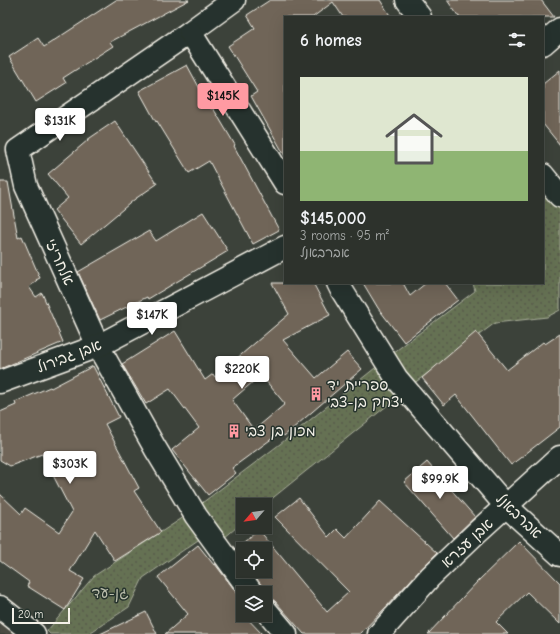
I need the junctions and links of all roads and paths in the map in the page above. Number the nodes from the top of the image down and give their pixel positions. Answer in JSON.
{"nodes":[{"id":1,"x":234,"y":0,"type":"edge"},
{"id":2,"x":407,"y":0,"type":"edge"},
{"id":3,"x":419,"y":16,"type":"edge"},
{"id":4,"x":560,"y":30,"type":"edge"},
{"id":5,"x":190,"y":32,"type":"junction"},
{"id":6,"x":544,"y":43,"type":"edge"},
{"id":7,"x":544,"y":176,"type":"edge"},
{"id":8,"x":284,"y":181,"type":"edge"},
{"id":9,"x":560,"y":196,"type":"edge"},
{"id":10,"x":284,"y":248,"type":"edge"},
{"id":11,"x":338,"y":284,"type":"edge"},
{"id":12,"x":98,"y":346,"type":"junction"},
{"id":13,"x":0,"y":382,"type":"edge"},
{"id":14,"x":560,"y":457,"type":"edge"},
{"id":15,"x":506,"y":506,"type":"junction"},
{"id":16,"x":560,"y":555,"type":"edge"},
{"id":17,"x":247,"y":586,"type":"edge"},
{"id":18,"x":0,"y":608,"type":"edge"},
{"id":19,"x":272,"y":617,"type":"edge"},
{"id":20,"x":34,"y":634,"type":"edge"},
{"id":21,"x":286,"y":634,"type":"edge"},
{"id":22,"x":379,"y":634,"type":"edge"}],
"edges":[{"from":1,"to":5,"type":"street","name":"אלחריזי"},
{"from":2,"to":3,"type":"street"},
{"from":4,"to":6,"type":"street"},
{"from":5,"to":8,"type":"street"},
{"from":5,"to":12,"type":"street","name":"אלחריזי"},
{"from":7,"to":9,"type":"street"},
{"from":10,"to":12,"type":"street","name":"אבן גבירול"},
{"from":11,"to":15,"type":"street","name":"אברבאנל"},
{"from":12,"to":13,"type":"street","name":"אבן גבירול"},
{"from":12,"to":17,"type":"street","name":"אלחריזי"},
{"from":14,"to":15,"type":"street","name":"אבן עזרא"},
{"from":15,"to":16,"type":"street","name":"אברבאנל"},
{"from":15,"to":22,"type":"street","name":"אבן עזרא"},
{"from":18,"to":20,"type":"street"},
{"from":19,"to":21,"type":"street"}]}
